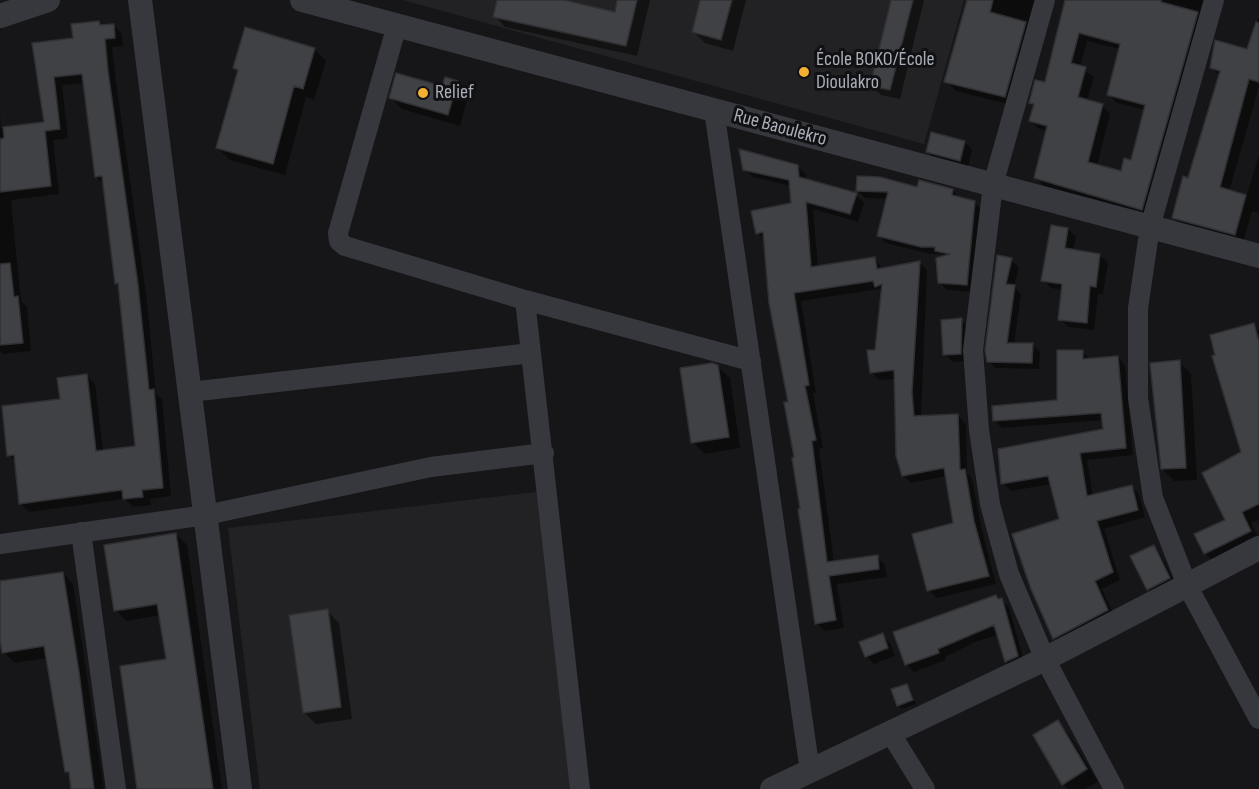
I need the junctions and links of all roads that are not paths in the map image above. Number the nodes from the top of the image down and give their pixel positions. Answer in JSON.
{"nodes":[{"id":1,"x":48,"y":0,"type":"edge"},
{"id":2,"x":140,"y":0,"type":"edge"},
{"id":3,"x":1045,"y":0,"type":"edge"},
{"id":4,"x":1214,"y":0,"type":"edge"},
{"id":5,"x":312,"y":1,"type":"edge"},
{"id":6,"x":0,"y":16,"type":"edge"},
{"id":7,"x":397,"y":25,"type":"junction"},
{"id":8,"x":714,"y":110,"type":"junction"},
{"id":9,"x":993,"y":185,"type":"junction"},
{"id":10,"x":1150,"y":227,"type":"junction"},
{"id":11,"x":1259,"y":256,"type":"edge"},
{"id":12,"x":525,"y":300,"type":"junction"},
{"id":13,"x":531,"y":353,"type":"junction"},
{"id":14,"x":751,"y":361,"type":"junction"},
{"id":15,"x":190,"y":392,"type":"junction"},
{"id":16,"x":544,"y":453,"type":"junction"},
{"id":17,"x":207,"y":515,"type":"junction"},
{"id":18,"x":81,"y":532,"type":"junction"},
{"id":19,"x":0,"y":544,"type":"edge"},
{"id":20,"x":1259,"y":548,"type":"edge"},
{"id":21,"x":1187,"y":585,"type":"junction"},
{"id":22,"x":1045,"y":659,"type":"junction"},
{"id":23,"x":1259,"y":719,"type":"edge"},
{"id":24,"x":891,"y":734,"type":"junction"},
{"id":25,"x":810,"y":771,"type":"junction"},
{"id":26,"x":916,"y":780,"type":"edge"},
{"id":27,"x":116,"y":789,"type":"edge"},
{"id":28,"x":240,"y":789,"type":"edge"},
{"id":29,"x":579,"y":789,"type":"edge"},
{"id":30,"x":772,"y":789,"type":"edge"},
{"id":31,"x":925,"y":789,"type":"edge"},
{"id":32,"x":1114,"y":789,"type":"edge"}],
"edges":[{"from":1,"to":6,"type":"street"},
{"from":2,"to":15,"type":"street"},
{"from":3,"to":9,"type":"street"},
{"from":4,"to":10,"type":"street"},
{"from":5,"to":7,"type":"street","name":"Rue Baoulekro"},
{"from":7,"to":8,"type":"street","name":"Rue Baoulekro"},
{"from":7,"to":12,"type":"street"},
{"from":8,"to":9,"type":"street","name":"Rue Baoulekro"},
{"from":8,"to":14,"type":"street"},
{"from":9,"to":10,"type":"street","name":"Rue Baoulekro"},
{"from":9,"to":22,"type":"street"},
{"from":10,"to":11,"type":"street","name":"Rue Baoulekro"},
{"from":10,"to":21,"type":"street"},
{"from":12,"to":13,"type":"street"},
{"from":12,"to":14,"type":"street"},
{"from":13,"to":15,"type":"street"},
{"from":13,"to":16,"type":"street"},
{"from":14,"to":25,"type":"street"},
{"from":15,"to":17,"type":"street"},
{"from":16,"to":17,"type":"street"},
{"from":16,"to":29,"type":"street"},
{"from":17,"to":18,"type":"street"},
{"from":17,"to":28,"type":"street"},
{"from":18,"to":19,"type":"street"},
{"from":18,"to":27,"type":"street"},
{"from":20,"to":21,"type":"street"},
{"from":21,"to":22,"type":"street"},
{"from":21,"to":23,"type":"street"},
{"from":22,"to":24,"type":"street"},
{"from":22,"to":32,"type":"street"},
{"from":24,"to":25,"type":"street"},
{"from":24,"to":26,"type":"street"},
{"from":25,"to":30,"type":"street"},
{"from":26,"to":31,"type":"street"}]}
